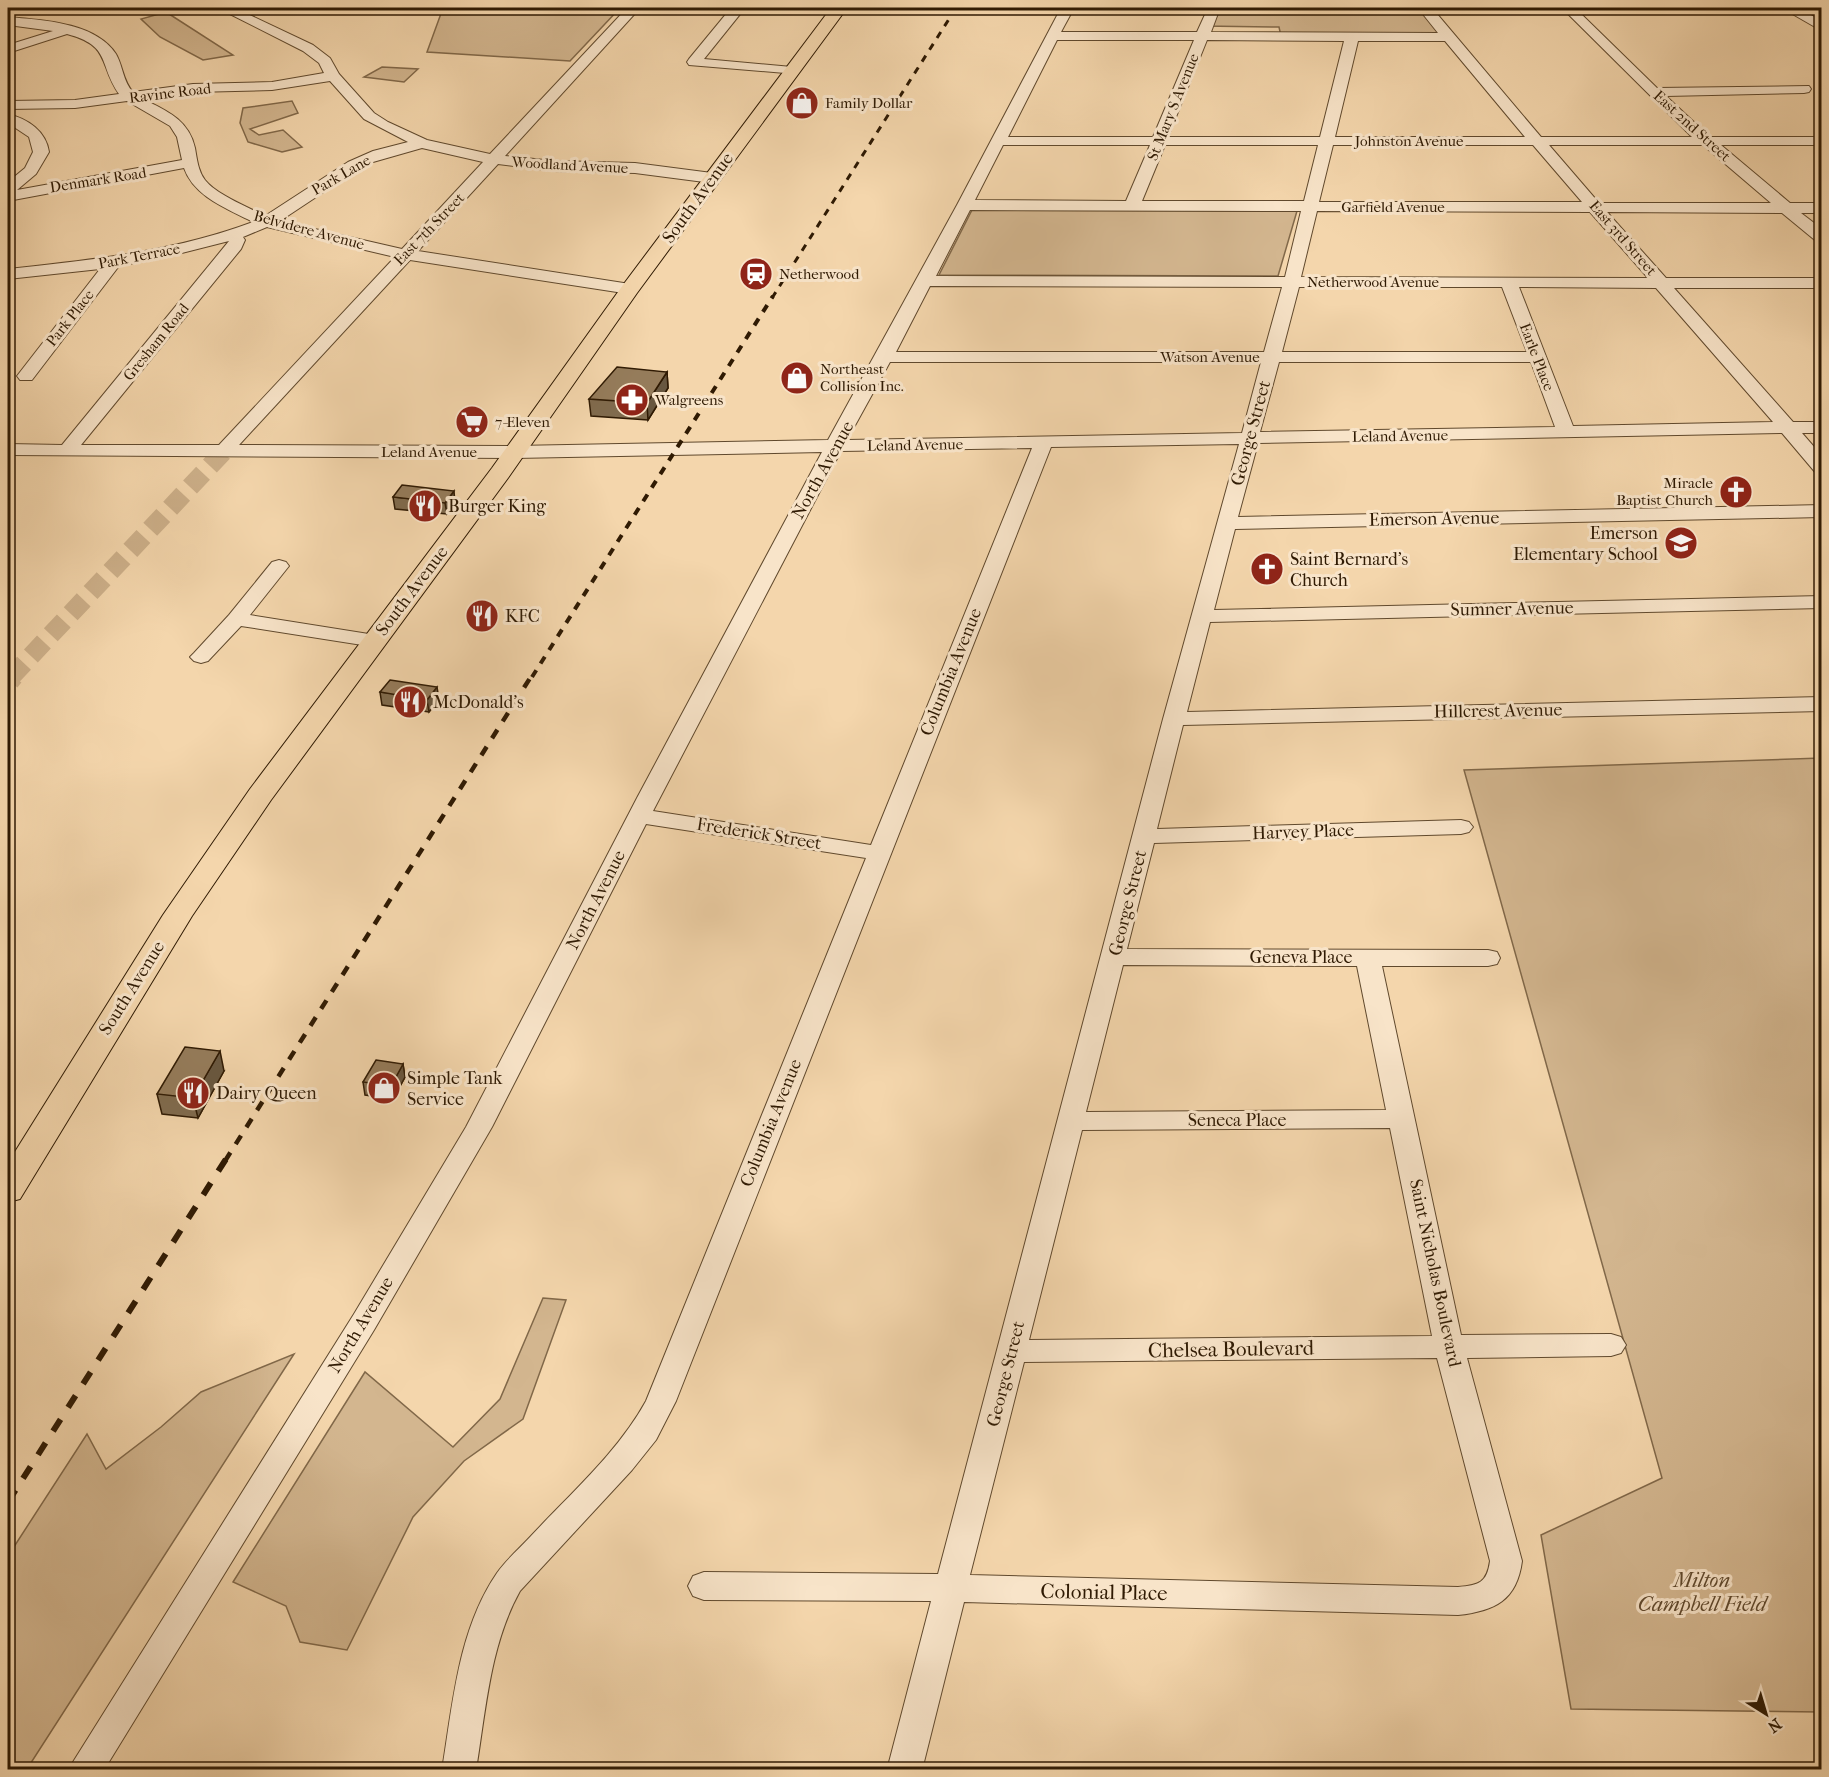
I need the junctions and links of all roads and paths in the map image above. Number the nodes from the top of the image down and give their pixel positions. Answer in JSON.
{"nodes":[{"id":1,"x":225,"y":8,"type":"edge"},
{"id":2,"x":634,"y":8,"type":"edge"},
{"id":3,"x":738,"y":8,"type":"edge"},
{"id":4,"x":839,"y":8,"type":"edge"},
{"id":5,"x":1067,"y":8,"type":"edge"},
{"id":6,"x":1214,"y":8,"type":"edge"},
{"id":7,"x":1425,"y":8,"type":"edge"},
{"id":8,"x":1568,"y":8,"type":"edge"},
{"id":9,"x":1789,"y":8,"type":"edge"},
{"id":10,"x":8,"y":21,"type":"edge"},
{"id":11,"x":1821,"y":27,"type":"edge"},
{"id":12,"x":69,"y":31,"type":"junction"},
{"id":13,"x":1052,"y":36,"type":"junction"},
{"id":14,"x":1202,"y":37,"type":"junction"},
{"id":15,"x":1352,"y":37,"type":"junction"},
{"id":16,"x":1449,"y":37,"type":"junction"},
{"id":17,"x":8,"y":48,"type":"edge"},
{"id":18,"x":792,"y":71,"type":"junction"},
{"id":19,"x":333,"y":76,"type":"junction"},
{"id":20,"x":1804,"y":89,"type":"dead end"},
{"id":21,"x":1654,"y":92,"type":"junction"},
{"id":22,"x":132,"y":97,"type":"junction"},
{"id":23,"x":8,"y":105,"type":"edge"},
{"id":24,"x":8,"y":118,"type":"edge"},
{"id":25,"x":997,"y":141,"type":"junction"},
{"id":26,"x":1160,"y":141,"type":"junction"},
{"id":27,"x":1327,"y":141,"type":"junction"},
{"id":28,"x":1538,"y":141,"type":"junction"},
{"id":29,"x":1707,"y":141,"type":"junction"},
{"id":30,"x":1821,"y":141,"type":"edge"},
{"id":31,"x":422,"y":142,"type":"junction"},
{"id":32,"x":495,"y":160,"type":"junction"},
{"id":33,"x":189,"y":163,"type":"junction"},
{"id":34,"x":712,"y":178,"type":"junction"},
{"id":35,"x":8,"y":189,"type":"edge"},
{"id":36,"x":8,"y":196,"type":"edge"},
{"id":37,"x":965,"y":205,"type":"junction"},
{"id":38,"x":1132,"y":206,"type":"junction"},
{"id":39,"x":1595,"y":206,"type":"junction"},
{"id":40,"x":1310,"y":207,"type":"junction"},
{"id":41,"x":1786,"y":208,"type":"junction"},
{"id":42,"x":1821,"y":208,"type":"edge"},
{"id":43,"x":266,"y":222,"type":"junction"},
{"id":44,"x":232,"y":235,"type":"junction"},
{"id":45,"x":1821,"y":238,"type":"edge"},
{"id":46,"x":404,"y":254,"type":"junction"},
{"id":47,"x":115,"y":260,"type":"junction"},
{"id":48,"x":8,"y":274,"type":"edge"},
{"id":49,"x":925,"y":281,"type":"junction"},
{"id":50,"x":1292,"y":281,"type":"junction"},
{"id":51,"x":1509,"y":283,"type":"junction"},
{"id":52,"x":1663,"y":283,"type":"junction"},
{"id":53,"x":1821,"y":283,"type":"edge"},
{"id":54,"x":630,"y":289,"type":"junction"},
{"id":55,"x":884,"y":357,"type":"junction"},
{"id":56,"x":1270,"y":357,"type":"junction"},
{"id":57,"x":1536,"y":357,"type":"junction"},
{"id":58,"x":26,"y":376,"type":"dead end"},
{"id":59,"x":1821,"y":427,"type":"edge"},
{"id":60,"x":1788,"y":428,"type":"junction"},
{"id":61,"x":1566,"y":432,"type":"junction"},
{"id":62,"x":1249,"y":439,"type":"junction"},
{"id":63,"x":1043,"y":443,"type":"junction"},
{"id":64,"x":834,"y":447,"type":"junction"},
{"id":65,"x":68,"y":449,"type":"junction"},
{"id":66,"x":224,"y":451,"type":"junction"},
{"id":67,"x":514,"y":452,"type":"junction"},
{"id":68,"x":10,"y":454,"type":"edge"},
{"id":69,"x":1821,"y":468,"type":"edge"},
{"id":70,"x":1821,"y":511,"type":"edge"},
{"id":71,"x":1227,"y":524,"type":"junction"},
{"id":72,"x":279,"y":566,"type":"dead end"},
{"id":73,"x":1821,"y":602,"type":"edge"},
{"id":74,"x":1203,"y":616,"type":"junction"},
{"id":75,"x":236,"y":619,"type":"junction"},
{"id":76,"x":375,"y":641,"type":"junction"},
{"id":77,"x":201,"y":657,"type":"dead end"},
{"id":78,"x":1821,"y":704,"type":"edge"},
{"id":79,"x":1174,"y":719,"type":"junction"},
{"id":80,"x":639,"y":816,"type":"junction"},
{"id":81,"x":1461,"y":827,"type":"dead end"},
{"id":82,"x":1145,"y":836,"type":"junction"},
{"id":83,"x":879,"y":853,"type":"junction"},
{"id":84,"x":1114,"y":957,"type":"junction"},
{"id":85,"x":1368,"y":957,"type":"junction"},
{"id":86,"x":1488,"y":958,"type":"dead end"},
{"id":87,"x":1402,"y":1119,"type":"junction"},
{"id":88,"x":1072,"y":1121,"type":"junction"},
{"id":89,"x":8,"y":1190,"type":"edge"},
{"id":90,"x":1611,"y":1345,"type":"dead end"},
{"id":91,"x":1449,"y":1346,"type":"junction"},
{"id":92,"x":1012,"y":1352,"type":"junction"},
{"id":93,"x":704,"y":1586,"type":"dead end"},
{"id":94,"x":1499,"y":1586,"type":"joint"},
{"id":95,"x":951,"y":1588,"type":"junction"},
{"id":96,"x":85,"y":1770,"type":"edge"},
{"id":97,"x":459,"y":1770,"type":"edge"},
{"id":98,"x":904,"y":1770,"type":"edge"}],
"edges":[{"from":1,"to":19,"type":"street","name":"Woodland Avenue"},
{"from":2,"to":32,"type":"street","name":"East 7th Street"},
{"from":3,"to":18,"type":"street"},
{"from":4,"to":18,"type":"main road","name":"South Avenue"},
{"from":5,"to":13,"type":"street","name":"North Avenue"},
{"from":6,"to":14,"type":"street","name":"St Mary S Avenue"},
{"from":7,"to":16,"type":"street","name":"East 3rd Street"},
{"from":8,"to":21,"type":"street","name":"East 2nd Street"},
{"from":9,"to":11,"type":"street"},
{"from":10,"to":12,"type":"street","name":"Belvidere Avenue"},
{"from":12,"to":17,"type":"street"},
{"from":12,"to":22,"type":"street","name":"Belvidere Avenue"},
{"from":13,"to":14,"type":"street"},
{"from":13,"to":25,"type":"street","name":"North Avenue"},
{"from":14,"to":15,"type":"street"},
{"from":14,"to":26,"type":"street","name":"St Mary S Avenue"},
{"from":15,"to":16,"type":"street"},
{"from":15,"to":27,"type":"street","name":"George Street"},
{"from":16,"to":28,"type":"street","name":"East 3rd Street"},
{"from":18,"to":34,"type":"main road","name":"South Avenue"},
{"from":19,"to":22,"type":"street","name":"Ravine Road"},
{"from":19,"to":31,"type":"street","name":"Woodland Avenue"},
{"from":20,"to":21,"type":"street"},
{"from":21,"to":29,"type":"street","name":"East 2nd Street"},
{"from":22,"to":23,"type":"street","name":"Ravine Road"},
{"from":22,"to":33,"type":"street","name":"Belvidere Avenue"},
{"from":24,"to":35,"type":"street"},
{"from":25,"to":26,"type":"street","name":"Johnston Avenue"},
{"from":25,"to":37,"type":"street","name":"North Avenue"},
{"from":26,"to":27,"type":"street","name":"Johnston Avenue"},
{"from":26,"to":38,"type":"street","name":"St Mary S Avenue"},
{"from":27,"to":28,"type":"street","name":"Johnston Avenue"},
{"from":27,"to":40,"type":"street","name":"George Street"},
{"from":28,"to":29,"type":"street","name":"Johnston Avenue"},
{"from":28,"to":39,"type":"street","name":"East 3rd Street"},
{"from":29,"to":30,"type":"street","name":"Johnston Avenue"},
{"from":29,"to":41,"type":"street","name":"East 2nd Street"},
{"from":31,"to":32,"type":"street","name":"Woodland Avenue"},
{"from":31,"to":43,"type":"street","name":"Park Lane"},
{"from":32,"to":34,"type":"street","name":"Woodland Avenue"},
{"from":32,"to":46,"type":"street","name":"East 7th Street"},
{"from":33,"to":36,"type":"street","name":"Denmark Road"},
{"from":33,"to":43,"type":"street","name":"Belvidere Avenue"},
{"from":34,"to":54,"type":"main road","name":"South Avenue"},
{"from":37,"to":38,"type":"street","name":"Garfield Avenue"},
{"from":37,"to":49,"type":"street","name":"North Avenue"},
{"from":38,"to":40,"type":"street","name":"Garfield Avenue"},
{"from":39,"to":40,"type":"street","name":"Garfield Avenue"},
{"from":39,"to":41,"type":"street","name":"Garfield Avenue"},
{"from":39,"to":52,"type":"street","name":"East 3rd Street"},
{"from":40,"to":50,"type":"street","name":"George Street"},
{"from":41,"to":42,"type":"street","name":"Garfield Avenue"},
{"from":41,"to":45,"type":"street","name":"East 2nd Street"},
{"from":43,"to":44,"type":"street","name":"Park Terrace"},
{"from":43,"to":46,"type":"street","name":"Belvidere Avenue"},
{"from":44,"to":47,"type":"street","name":"Park Terrace"},
{"from":44,"to":65,"type":"street","name":"Gresham Road"},
{"from":46,"to":54,"type":"street","name":"Belvidere Avenue"},
{"from":46,"to":66,"type":"street","name":"East 7th Street"},
{"from":47,"to":48,"type":"street","name":"Park Terrace"},
{"from":47,"to":58,"type":"street","name":"Park Place"},
{"from":49,"to":50,"type":"street","name":"Netherwood Avenue"},
{"from":49,"to":55,"type":"street","name":"North Avenue"},
{"from":50,"to":51,"type":"street","name":"Netherwood Avenue"},
{"from":50,"to":56,"type":"street","name":"George Street"},
{"from":51,"to":52,"type":"street","name":"Netherwood Avenue"},
{"from":51,"to":57,"type":"street","name":"Earle Place"},
{"from":52,"to":53,"type":"street","name":"Netherwood Avenue"},
{"from":52,"to":60,"type":"street","name":"East 3rd Street"},
{"from":54,"to":67,"type":"main road","name":"South Avenue"},
{"from":55,"to":56,"type":"street","name":"Watson Avenue"},
{"from":55,"to":64,"type":"street","name":"North Avenue"},
{"from":56,"to":57,"type":"street","name":"Watson Avenue"},
{"from":56,"to":62,"type":"street","name":"George Street"},
{"from":57,"to":61,"type":"street","name":"Earle Place"},
{"from":59,"to":60,"type":"street","name":"Leland Avenue"},
{"from":60,"to":61,"type":"street","name":"Leland Avenue"},
{"from":60,"to":69,"type":"street","name":"East 3rd Street"},
{"from":61,"to":62,"type":"street","name":"Leland Avenue"},
{"from":62,"to":63,"type":"street","name":"Leland Avenue"},
{"from":62,"to":71,"type":"street","name":"George Street"},
{"from":63,"to":64,"type":"street","name":"Leland Avenue"},
{"from":63,"to":83,"type":"street","name":"Columbia Avenue"},
{"from":64,"to":67,"type":"street","name":"Leland Avenue"},
{"from":64,"to":80,"type":"street","name":"North Avenue"},
{"from":65,"to":66,"type":"street","name":"Leland Avenue"},
{"from":65,"to":68,"type":"street","name":"Leland Avenue"},
{"from":66,"to":67,"type":"street","name":"Leland Avenue"},
{"from":67,"to":76,"type":"main road","name":"South Avenue"},
{"from":70,"to":71,"type":"street","name":"Emerson Avenue"},
{"from":71,"to":74,"type":"street","name":"George Street"},
{"from":72,"to":75,"type":"street"},
{"from":73,"to":74,"type":"street","name":"Sumner Avenue"},
{"from":74,"to":79,"type":"street","name":"George Street"},
{"from":75,"to":76,"type":"street"},
{"from":75,"to":77,"type":"street"},
{"from":76,"to":89,"type":"main road","name":"South Avenue"},
{"from":78,"to":79,"type":"street","name":"Hillcrest Avenue"},
{"from":79,"to":82,"type":"street","name":"George Street"},
{"from":80,"to":83,"type":"street","name":"Frederick Street"},
{"from":80,"to":96,"type":"street","name":"North Avenue"},
{"from":81,"to":82,"type":"street","name":"Harvey Place"},
{"from":82,"to":84,"type":"street","name":"George Street"},
{"from":83,"to":97,"type":"street","name":"Columbia Avenue"},
{"from":84,"to":85,"type":"street","name":"Geneva Place"},
{"from":84,"to":88,"type":"street","name":"George Street"},
{"from":85,"to":86,"type":"street","name":"Geneva Place"},
{"from":85,"to":87,"type":"street","name":"Saint Nicholas Boulevard"},
{"from":87,"to":88,"type":"street","name":"Seneca Place"},
{"from":87,"to":91,"type":"street","name":"Saint Nicholas Boulevard"},
{"from":88,"to":92,"type":"street","name":"George Street"},
{"from":90,"to":91,"type":"street","name":"Chelsea Boulevard"},
{"from":91,"to":92,"type":"street","name":"Chelsea Boulevard"},
{"from":91,"to":94,"type":"street","name":"Saint Nicholas Boulevard"},
{"from":92,"to":95,"type":"street","name":"George Street"},
{"from":93,"to":95,"type":"street","name":"Colonial Place"},
{"from":94,"to":95,"type":"street","name":"Colonial Place"},
{"from":95,"to":98,"type":"street","name":"George Street"}]}
